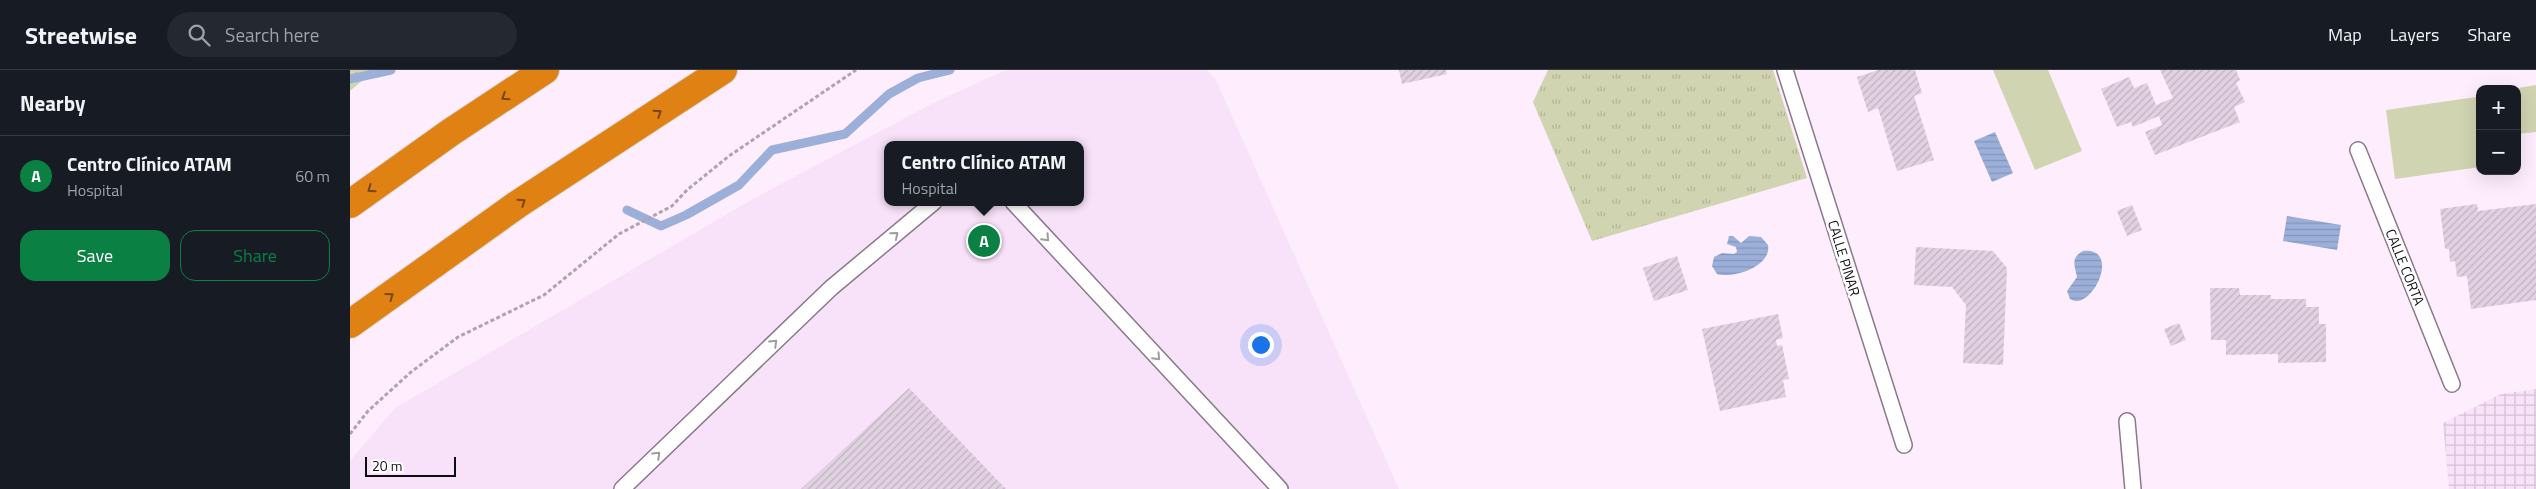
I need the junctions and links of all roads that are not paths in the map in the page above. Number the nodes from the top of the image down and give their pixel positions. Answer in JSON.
{"nodes":[{"id":1,"x":545,"y":70,"type":"edge"},
{"id":2,"x":723,"y":70,"type":"edge"},
{"id":3,"x":1785,"y":70,"type":"edge"},
{"id":4,"x":2358,"y":150,"type":"dead end"},
{"id":5,"x":350,"y":204,"type":"edge"},
{"id":6,"x":929,"y":206,"type":"edge"},
{"id":7,"x":1017,"y":206,"type":"edge"},
{"id":8,"x":350,"y":324,"type":"edge"},
{"id":9,"x":2452,"y":384,"type":"dead end"},
{"id":10,"x":2127,"y":421,"type":"dead end"},
{"id":11,"x":1904,"y":445,"type":"dead end"},
{"id":12,"x":622,"y":489,"type":"edge"},
{"id":13,"x":1280,"y":489,"type":"edge"},
{"id":14,"x":2133,"y":489,"type":"edge"}],
"edges":[{"from":1,"to":5,"type":"highway","one_way":true},
{"from":8,"to":2,"type":"highway","one_way":true},
{"from":3,"to":11,"type":"lane","name":"CALLE PINAR"},
{"from":4,"to":9,"type":"lane","name":"CALLE CORTA"},
{"from":12,"to":6,"type":"lane","one_way":true},
{"from":7,"to":13,"type":"lane","one_way":true},
{"from":10,"to":14,"type":"lane"}]}
